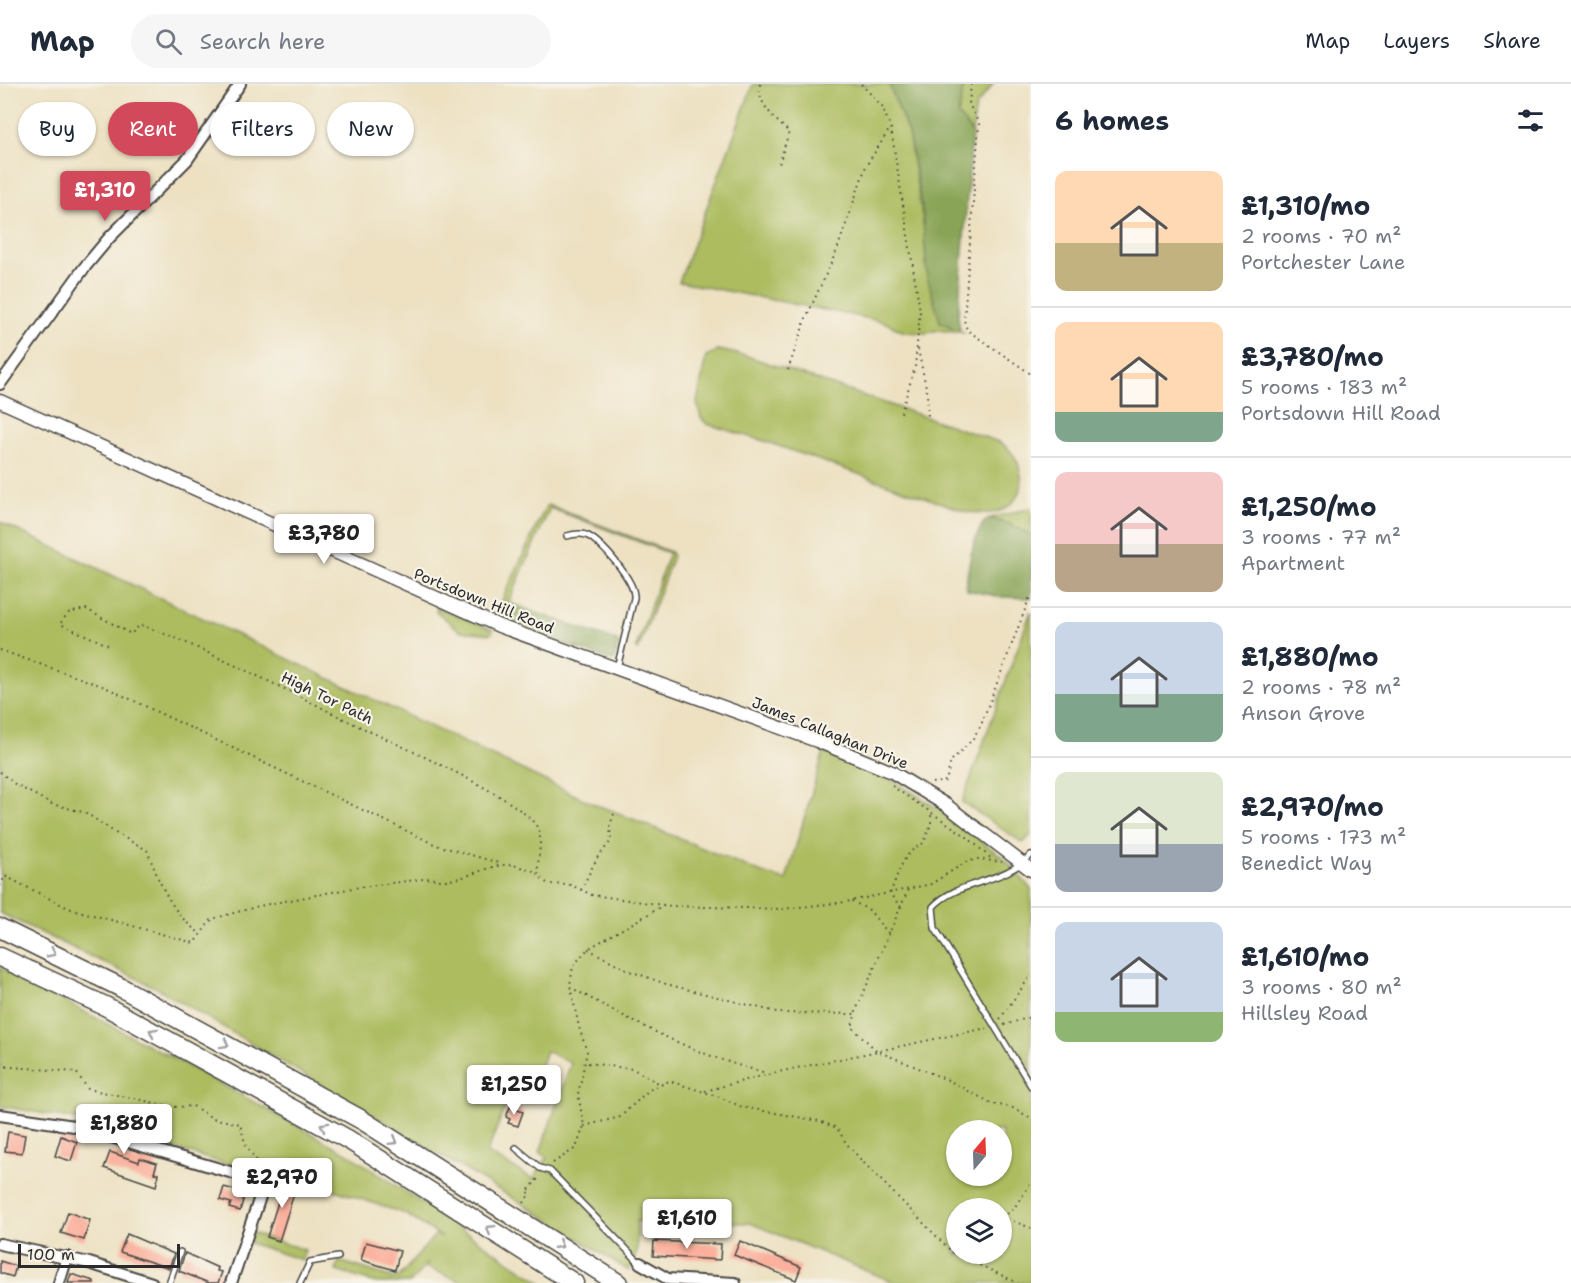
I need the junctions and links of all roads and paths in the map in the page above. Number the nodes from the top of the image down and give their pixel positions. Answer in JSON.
{"nodes":[{"id":1,"x":240,"y":84,"type":"edge"},
{"id":2,"x":760,"y":84,"type":"edge"},
{"id":3,"x":861,"y":84,"type":"edge"},
{"id":4,"x":971,"y":84,"type":"edge"},
{"id":5,"x":891,"y":129,"type":"junction"},
{"id":6,"x":779,"y":164,"type":"dead end"},
{"id":7,"x":917,"y":346,"type":"junction"},
{"id":8,"x":788,"y":370,"type":"dead end"},
{"id":9,"x":1031,"y":374,"type":"edge"},
{"id":10,"x":0,"y":384,"type":"edge"},
{"id":11,"x":0,"y":401,"type":"edge"},
{"id":12,"x":901,"y":413,"type":"dead end"},
{"id":13,"x":928,"y":417,"type":"dead end"},
{"id":14,"x":567,"y":536,"type":"dead end"},
{"id":15,"x":1031,"y":594,"type":"edge"},
{"id":16,"x":108,"y":645,"type":"dead end"},
{"id":17,"x":0,"y":650,"type":"edge"},
{"id":18,"x":617,"y":668,"type":"junction"},
{"id":19,"x":665,"y":686,"type":"joint"},
{"id":20,"x":0,"y":772,"type":"edge"},
{"id":21,"x":892,"y":772,"type":"junction"},
{"id":22,"x":917,"y":786,"type":"junction"},
{"id":23,"x":615,"y":811,"type":"dead end"},
{"id":24,"x":931,"y":813,"type":"junction"},
{"id":25,"x":996,"y":861,"type":"junction"},
{"id":26,"x":1028,"y":863,"type":"edge"},
{"id":27,"x":501,"y":864,"type":"junction"},
{"id":28,"x":538,"y":873,"type":"junction"},
{"id":29,"x":0,"y":886,"type":"edge"},
{"id":30,"x":581,"y":890,"type":"junction"},
{"id":31,"x":908,"y":890,"type":"junction"},
{"id":32,"x":890,"y":894,"type":"junction"},
{"id":33,"x":852,"y":901,"type":"junction"},
{"id":34,"x":664,"y":905,"type":"junction"},
{"id":35,"x":901,"y":908,"type":"junction"},
{"id":36,"x":0,"y":927,"type":"edge"},
{"id":37,"x":201,"y":934,"type":"junction"},
{"id":38,"x":889,"y":934,"type":"junction"},
{"id":39,"x":588,"y":949,"type":"junction"},
{"id":40,"x":0,"y":957,"type":"edge"},
{"id":41,"x":1031,"y":975,"type":"edge"},
{"id":42,"x":570,"y":987,"type":"junction"},
{"id":43,"x":855,"y":1014,"type":"junction"},
{"id":44,"x":1031,"y":1017,"type":"edge"},
{"id":45,"x":995,"y":1026,"type":"junction"},
{"id":46,"x":877,"y":1051,"type":"junction"},
{"id":47,"x":586,"y":1062,"type":"junction"},
{"id":48,"x":0,"y":1066,"type":"edge"},
{"id":49,"x":769,"y":1074,"type":"junction"},
{"id":50,"x":662,"y":1084,"type":"junction"},
{"id":51,"x":1031,"y":1086,"type":"edge"},
{"id":52,"x":703,"y":1091,"type":"junction"},
{"id":53,"x":0,"y":1115,"type":"edge"},
{"id":54,"x":1031,"y":1118,"type":"edge"},
{"id":55,"x":584,"y":1126,"type":"junction"},
{"id":56,"x":516,"y":1148,"type":"dead end"},
{"id":57,"x":550,"y":1171,"type":"junction"},
{"id":58,"x":535,"y":1179,"type":"dead end"},
{"id":59,"x":1031,"y":1183,"type":"edge"},
{"id":60,"x":261,"y":1186,"type":"junction"},
{"id":61,"x":524,"y":1203,"type":"dead end"},
{"id":62,"x":1012,"y":1210,"type":"edge"},
{"id":63,"x":1012,"y":1221,"type":"edge"},
{"id":64,"x":1031,"y":1228,"type":"edge"},
{"id":65,"x":0,"y":1244,"type":"edge"},
{"id":66,"x":946,"y":1246,"type":"edge"},
{"id":67,"x":180,"y":1252,"type":"dead end"},
{"id":68,"x":67,"y":1257,"type":"junction"},
{"id":69,"x":338,"y":1257,"type":"dead end"},
{"id":70,"x":640,"y":1263,"type":"joint"},
{"id":71,"x":978,"y":1264,"type":"edge"},
{"id":72,"x":59,"y":1283,"type":"edge"},
{"id":73,"x":152,"y":1283,"type":"edge"},
{"id":74,"x":169,"y":1283,"type":"edge"},
{"id":75,"x":231,"y":1283,"type":"edge"},
{"id":76,"x":300,"y":1283,"type":"edge"},
{"id":77,"x":574,"y":1283,"type":"edge"},
{"id":78,"x":618,"y":1283,"type":"edge"},
{"id":79,"x":735,"y":1283,"type":"edge"},
{"id":80,"x":1018,"y":1283,"type":"edge"}],
"edges":[{"from":1,"to":10,"type":"street"},
{"from":2,"to":6,"type":"path"},
{"from":3,"to":5,"type":"path"},
{"from":4,"to":9,"type":"path"},
{"from":5,"to":7,"type":"path"},
{"from":5,"to":8,"type":"path"},
{"from":7,"to":12,"type":"path"},
{"from":7,"to":13,"type":"path"},
{"from":11,"to":18,"type":"street","name":"Portsdown Hill Road"},
{"from":14,"to":18,"type":"lane"},
{"from":15,"to":22,"type":"path"},
{"from":16,"to":28,"type":"path","name":"High Tor Path"},
{"from":17,"to":27,"type":"path"},
{"from":18,"to":19,"type":"street","name":"Portsdown Hill Road"},
{"from":19,"to":21,"type":"street","name":"James Callaghan Drive"},
{"from":20,"to":37,"type":"path"},
{"from":21,"to":22,"type":"street","name":"James Callaghan Drive"},
{"from":21,"to":24,"type":"path"},
{"from":22,"to":26,"type":"street","name":"James Callaghan Drive"},
{"from":23,"to":30,"type":"path"},
{"from":24,"to":25,"type":"path"},
{"from":24,"to":32,"type":"path"},
{"from":25,"to":26,"type":"path"},
{"from":25,"to":31,"type":"path"},
{"from":26,"to":45,"type":"lane"},
{"from":27,"to":28,"type":"path"},
{"from":27,"to":37,"type":"path"},
{"from":28,"to":30,"type":"path"},
{"from":29,"to":37,"type":"path"},
{"from":30,"to":34,"type":"path"},
{"from":31,"to":32,"type":"path"},
{"from":31,"to":35,"type":"path"},
{"from":32,"to":33,"type":"path"},
{"from":32,"to":35,"type":"path"},
{"from":33,"to":34,"type":"path"},
{"from":33,"to":38,"type":"path"},
{"from":34,"to":39,"type":"path"},
{"from":35,"to":38,"type":"path"},
{"from":36,"to":78,"type":"highway","one_way":true},
{"from":38,"to":43,"type":"path"},
{"from":39,"to":42,"type":"path"},
{"from":39,"to":43,"type":"path"},
{"from":77,"to":40,"type":"highway","one_way":true},
{"from":41,"to":45,"type":"path"},
{"from":42,"to":47,"type":"path"},
{"from":42,"to":49,"type":"path"},
{"from":43,"to":46,"type":"path"},
{"from":44,"to":45,"type":"path"},
{"from":45,"to":46,"type":"path"},
{"from":45,"to":51,"type":"lane"},
{"from":46,"to":49,"type":"path"},
{"from":46,"to":54,"type":"path"},
{"from":47,"to":50,"type":"path"},
{"from":47,"to":55,"type":"path"},
{"from":48,"to":60,"type":"path"},
{"from":49,"to":52,"type":"path"},
{"from":50,"to":52,"type":"path"},
{"from":50,"to":55,"type":"path"},
{"from":52,"to":66,"type":"path"},
{"from":53,"to":60,"type":"street"},
{"from":55,"to":57,"type":"path"},
{"from":56,"to":57,"type":"lane"},
{"from":57,"to":70,"type":"lane"},
{"from":58,"to":61,"type":"path"},
{"from":59,"to":62,"type":"path"},
{"from":60,"to":75,"type":"street"},
{"from":63,"to":64,"type":"path"},
{"from":65,"to":68,"type":"street"},
{"from":67,"to":74,"type":"lane"},
{"from":68,"to":72,"type":"street"},
{"from":68,"to":73,"type":"street"},
{"from":69,"to":76,"type":"lane"},
{"from":70,"to":79,"type":"street"},
{"from":71,"to":80,"type":"path"}]}
